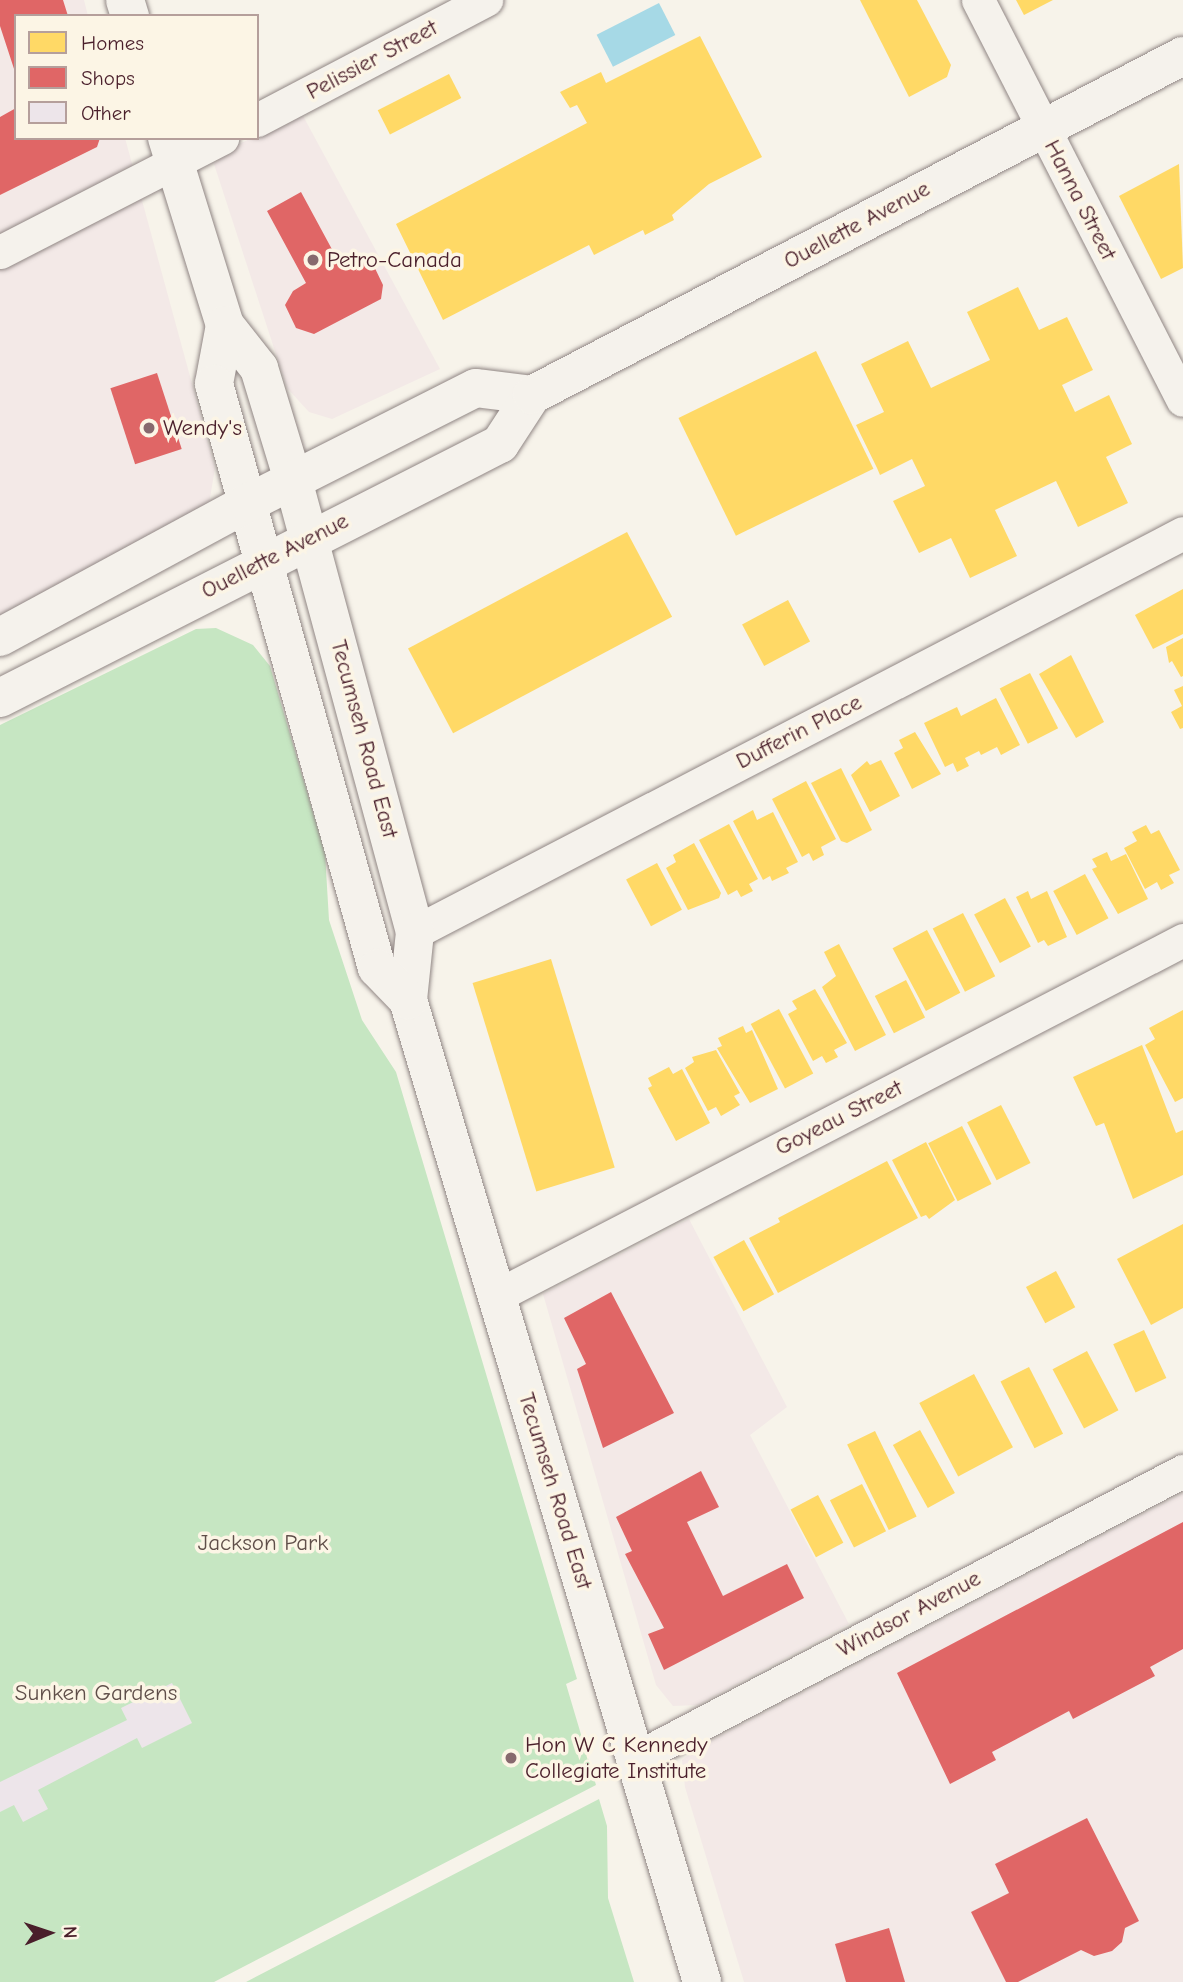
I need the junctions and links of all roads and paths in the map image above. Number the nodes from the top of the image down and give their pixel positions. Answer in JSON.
{"nodes":[{"id":1,"x":486,"y":0,"type":"edge"},
{"id":2,"x":978,"y":0,"type":"edge"},
{"id":3,"x":1183,"y":56,"type":"edge"},
{"id":4,"x":259,"y":119,"type":"edge"},
{"id":5,"x":1043,"y":128,"type":"junction"},
{"id":6,"x":214,"y":140,"type":"edge"},
{"id":7,"x":171,"y":150,"type":"edge"},
{"id":8,"x":0,"y":252,"type":"edge"},
{"id":9,"x":225,"y":325,"type":"junction"},
{"id":10,"x":532,"y":395,"type":"junction"},
{"id":11,"x":1183,"y":400,"type":"edge"},
{"id":12,"x":293,"y":480,"type":"junction"},
{"id":13,"x":248,"y":503,"type":"junction"},
{"id":14,"x":1183,"y":533,"type":"edge"},
{"id":15,"x":309,"y":538,"type":"junction"},
{"id":16,"x":264,"y":560,"type":"junction"},
{"id":17,"x":0,"y":638,"type":"edge"},
{"id":18,"x":0,"y":698,"type":"edge"},
{"id":19,"x":415,"y":932,"type":"junction"},
{"id":20,"x":1183,"y":940,"type":"edge"},
{"id":21,"x":408,"y":1000,"type":"junction"},
{"id":22,"x":496,"y":1296,"type":"junction"},
{"id":23,"x":1183,"y":1471,"type":"edge"},
{"id":24,"x":636,"y":1758,"type":"junction"},
{"id":25,"x":702,"y":1982,"type":"edge"}],
"edges":[{"from":1,"to":4,"type":"street","name":"Pelissier Street"},
{"from":2,"to":5,"type":"street","name":"Hanna Street"},
{"from":3,"to":5,"type":"main road","name":"Ouellette Avenue"},
{"from":5,"to":10,"type":"main road","name":"Ouellette Avenue"},
{"from":5,"to":11,"type":"street","name":"Hanna Street"},
{"from":6,"to":7,"type":"street"},
{"from":7,"to":8,"type":"street"},
{"from":7,"to":9,"type":"main road"},
{"from":9,"to":12,"type":"main road","name":"Tecumseh Road East"},
{"from":9,"to":13,"type":"main road","name":"Tecumseh Road East"},
{"from":10,"to":12,"type":"main road"},
{"from":10,"to":15,"type":"main road","name":"Ouellette Avenue"},
{"from":12,"to":13,"type":"main road"},
{"from":12,"to":15,"type":"main road","name":"Tecumseh Road East"},
{"from":13,"to":16,"type":"main road","name":"Tecumseh Road East"},
{"from":13,"to":17,"type":"main road"},
{"from":14,"to":19,"type":"street","name":"Dufferin Place"},
{"from":15,"to":16,"type":"main road","name":"Ouellette Avenue"},
{"from":15,"to":19,"type":"main road","name":"Tecumseh Road East"},
{"from":16,"to":18,"type":"main road","name":"Ouellette Avenue"},
{"from":16,"to":21,"type":"main road","name":"Tecumseh Road East"},
{"from":19,"to":21,"type":"main road","name":"Tecumseh Road East"},
{"from":20,"to":22,"type":"street","name":"Goyeau Street"},
{"from":21,"to":22,"type":"main road","name":"Tecumseh Road East"},
{"from":22,"to":24,"type":"main road","name":"Tecumseh Road East"},
{"from":23,"to":24,"type":"street","name":"Windsor Avenue"},
{"from":24,"to":25,"type":"main road","name":"Tecumseh Road East"}]}
